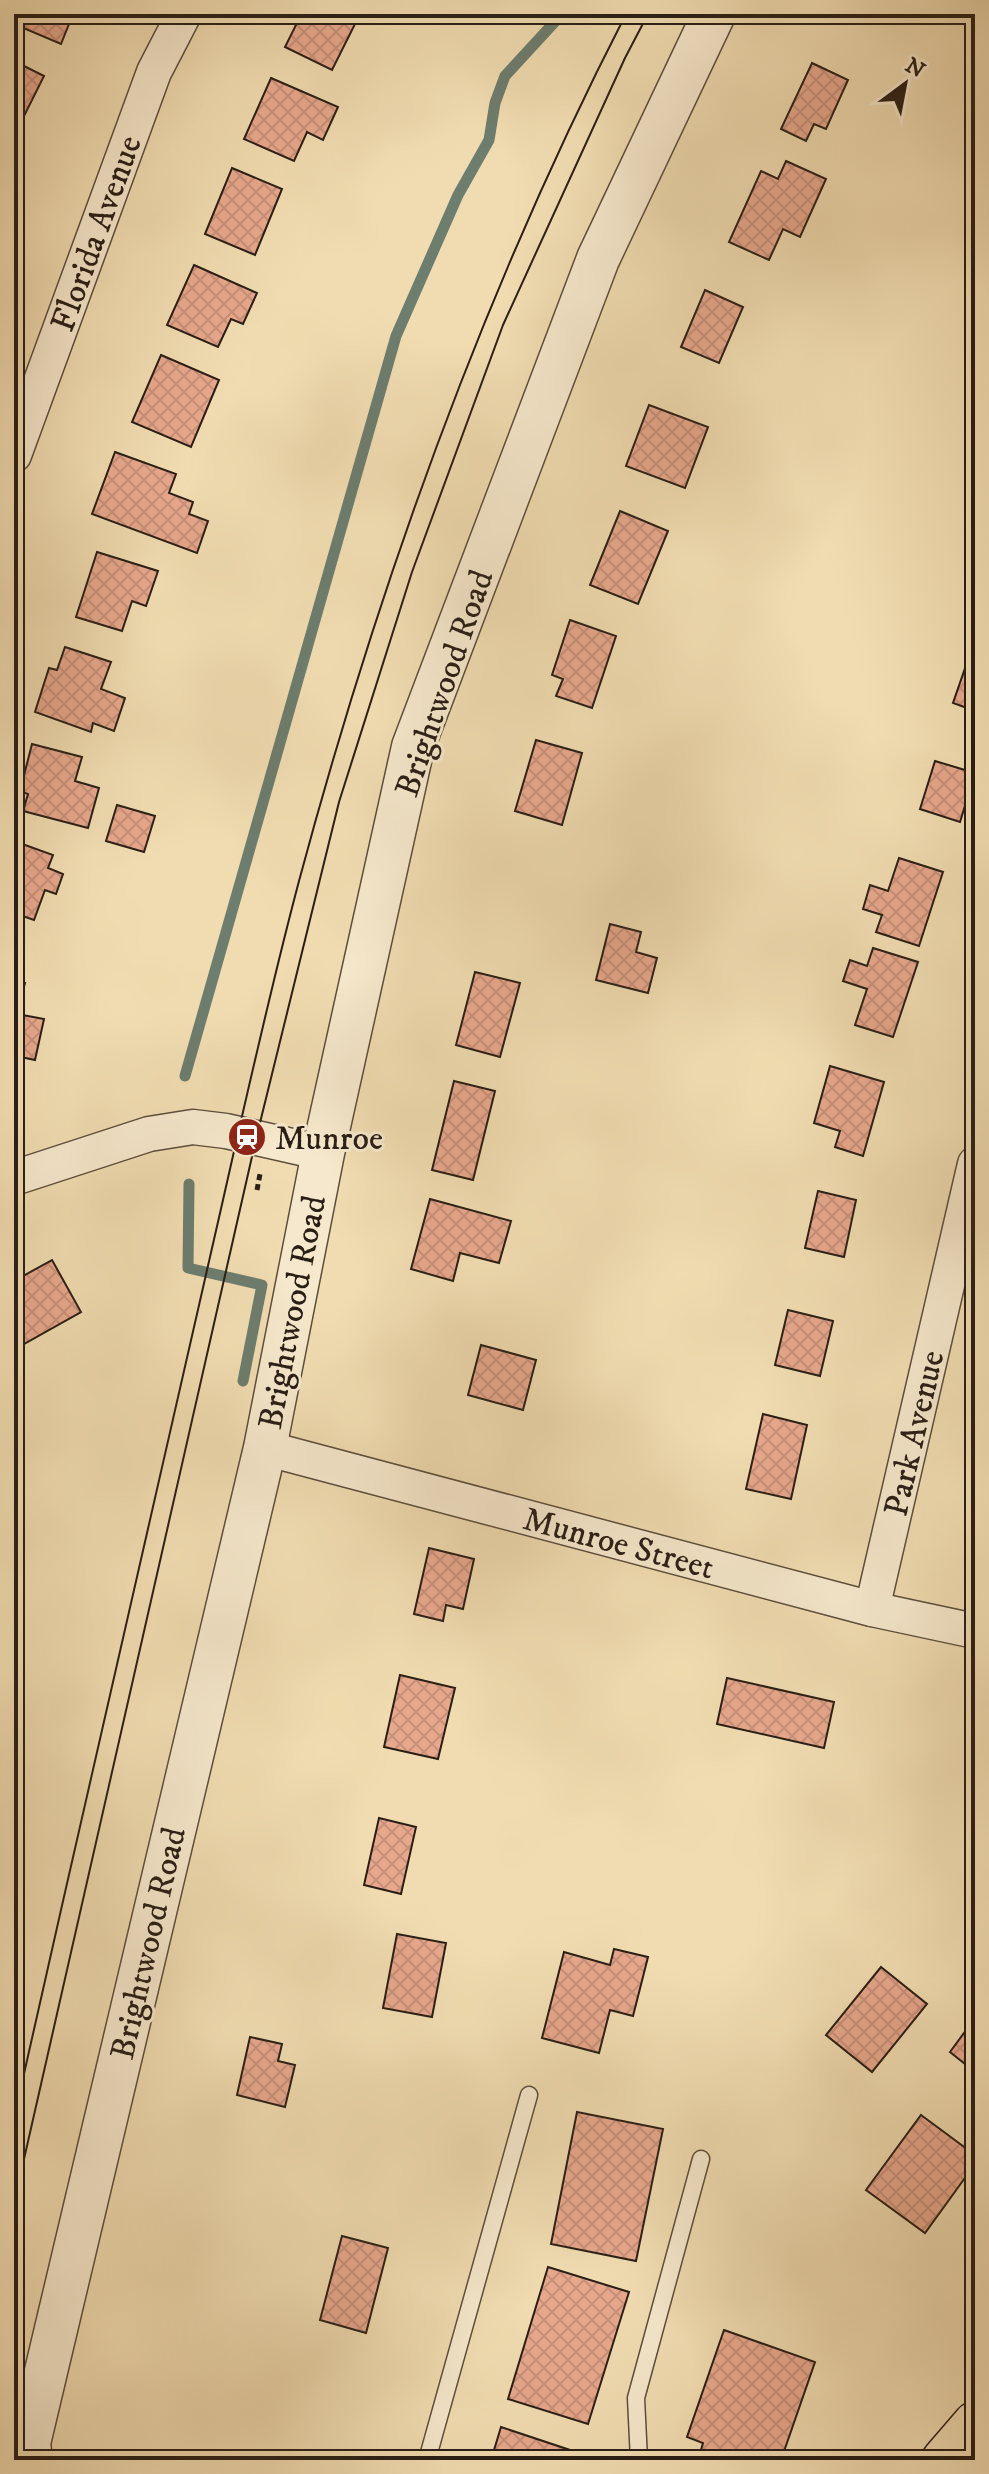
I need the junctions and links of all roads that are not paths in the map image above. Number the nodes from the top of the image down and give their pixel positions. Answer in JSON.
{"nodes":[{"id":1,"x":184,"y":14,"type":"edge"},
{"id":2,"x":714,"y":14,"type":"edge"},
{"id":3,"x":14,"y":455,"type":"edge"},
{"id":4,"x":323,"y":1153,"type":"junction"},
{"id":5,"x":975,"y":1164,"type":"edge"},
{"id":6,"x":14,"y":1178,"type":"edge"},
{"id":7,"x":265,"y":1448,"type":"junction"},
{"id":8,"x":872,"y":1609,"type":"junction"},
{"id":9,"x":975,"y":1631,"type":"edge"},
{"id":10,"x":529,"y":2095,"type":"dead end"},
{"id":11,"x":701,"y":2159,"type":"dead end"},
{"id":12,"x":975,"y":2424,"type":"edge"},
{"id":13,"x":31,"y":2460,"type":"edge"},
{"id":14,"x":427,"y":2460,"type":"edge"},
{"id":15,"x":639,"y":2460,"type":"edge"},
{"id":16,"x":944,"y":2460,"type":"edge"}],
"edges":[{"from":1,"to":3,"type":"street","name":"Florida Avenue"},
{"from":2,"to":4,"type":"street","name":"Brightwood Road"},
{"from":4,"to":6,"type":"street"},
{"from":4,"to":7,"type":"street","name":"Brightwood Road"},
{"from":5,"to":8,"type":"street","name":"Park Avenue"},
{"from":7,"to":8,"type":"street","name":"Munroe Street"},
{"from":7,"to":13,"type":"street","name":"Brightwood Road"},
{"from":8,"to":9,"type":"street","name":"Munroe Street"},
{"from":10,"to":14,"type":"lane"},
{"from":11,"to":15,"type":"lane"},
{"from":12,"to":16,"type":"main road"}]}
